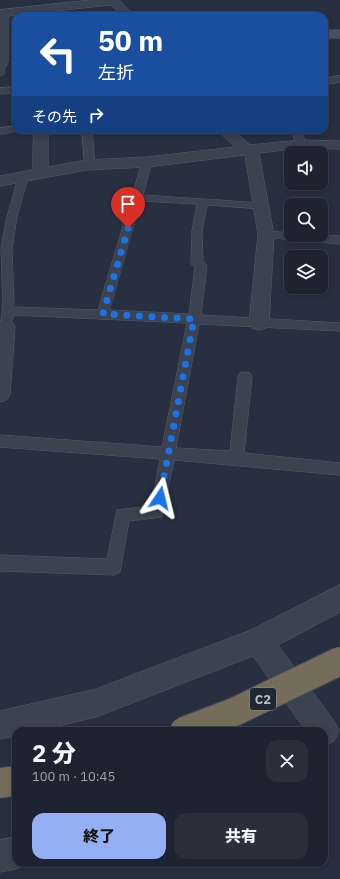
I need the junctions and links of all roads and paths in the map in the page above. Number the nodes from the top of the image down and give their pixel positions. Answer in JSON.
{"nodes":[{"id":1,"x":114,"y":0,"type":"edge"},
{"id":2,"x":124,"y":12,"type":"edge"},
{"id":3,"x":1,"y":13,"type":"edge"},
{"id":4,"x":328,"y":34,"type":"edge"},
{"id":5,"x":340,"y":34,"type":"edge"},
{"id":6,"x":12,"y":62,"type":"edge"},
{"id":7,"x":1,"y":66,"type":"edge"},
{"id":8,"x":340,"y":79,"type":"edge"},
{"id":9,"x":328,"y":81,"type":"edge"},
{"id":10,"x":12,"y":90,"type":"edge"},
{"id":11,"x":0,"y":91,"type":"edge"},
{"id":12,"x":12,"y":129,"type":"edge"},
{"id":13,"x":0,"y":131,"type":"edge"},
{"id":14,"x":41,"y":134,"type":"edge"},
{"id":15,"x":87,"y":134,"type":"edge"},
{"id":16,"x":229,"y":134,"type":"edge"},
{"id":17,"x":299,"y":137,"type":"edge"},
{"id":18,"x":340,"y":145,"type":"edge"},
{"id":19,"x":248,"y":149,"type":"junction"},
{"id":20,"x":148,"y":162,"type":"junction"},
{"id":21,"x":90,"y":165,"type":"junction"},
{"id":22,"x":40,"y":174,"type":"junction"},
{"id":23,"x":23,"y":177,"type":"junction"},
{"id":24,"x":0,"y":181,"type":"edge"},
{"id":25,"x":137,"y":198,"type":"junction"},
{"id":26,"x":203,"y":201,"type":"junction"},
{"id":27,"x":262,"y":206,"type":"junction"},
{"id":28,"x":266,"y":236,"type":"junction"},
{"id":29,"x":340,"y":240,"type":"edge"},
{"id":30,"x":103,"y":314,"type":"junction"},
{"id":31,"x":7,"y":319,"type":"junction"},
{"id":32,"x":194,"y":319,"type":"junction"},
{"id":33,"x":259,"y":323,"type":"junction"},
{"id":34,"x":340,"y":327,"type":"edge"},
{"id":35,"x":245,"y":377,"type":"dead end"},
{"id":36,"x":0,"y":394,"type":"edge"},
{"id":37,"x":0,"y":441,"type":"edge"},
{"id":38,"x":168,"y":453,"type":"junction"},
{"id":39,"x":236,"y":458,"type":"junction"},
{"id":40,"x":340,"y":469,"type":"edge"},
{"id":41,"x":0,"y":563,"type":"edge"},
{"id":42,"x":340,"y":598,"type":"edge"},
{"id":43,"x":258,"y":641,"type":"junction"},
{"id":44,"x":340,"y":661,"type":"edge"},
{"id":45,"x":340,"y":676,"type":"edge"},
{"id":46,"x":0,"y":725,"type":"edge"},
{"id":47,"x":195,"y":727,"type":"edge"},
{"id":48,"x":231,"y":727,"type":"edge"},
{"id":49,"x":321,"y":727,"type":"edge"},
{"id":50,"x":12,"y":782,"type":"edge"},
{"id":51,"x":0,"y":784,"type":"edge"},
{"id":52,"x":12,"y":796,"type":"edge"},
{"id":53,"x":0,"y":798,"type":"edge"},
{"id":54,"x":12,"y":854,"type":"edge"},
{"id":55,"x":0,"y":856,"type":"edge"}],
"edges":[{"from":1,"to":2,"type":"street"},
{"from":1,"to":3,"type":"street"},
{"from":3,"to":7,"type":"street"},
{"from":4,"to":5,"type":"street"},
{"from":6,"to":7,"type":"street"},
{"from":8,"to":9,"type":"lane"},
{"from":10,"to":11,"type":"lane"},
{"from":12,"to":13,"type":"lane"},
{"from":14,"to":22,"type":"street"},
{"from":15,"to":21,"type":"lane"},
{"from":16,"to":19,"type":"street"},
{"from":17,"to":18,"type":"street"},
{"from":17,"to":19,"type":"street"},
{"from":19,"to":20,"type":"street"},
{"from":19,"to":27,"type":"street"},
{"from":20,"to":21,"type":"street"},
{"from":20,"to":25,"type":"lane"},
{"from":21,"to":22,"type":"street"},
{"from":22,"to":23,"type":"street"},
{"from":23,"to":24,"type":"street"},
{"from":23,"to":31,"type":"lane"},
{"from":25,"to":26,"type":"lane"},
{"from":25,"to":30,"type":"lane"},
{"from":26,"to":27,"type":"lane"},
{"from":26,"to":32,"type":"lane"},
{"from":27,"to":28,"type":"street"},
{"from":28,"to":29,"type":"lane"},
{"from":28,"to":33,"type":"street"},
{"from":30,"to":31,"type":"lane"},
{"from":30,"to":32,"type":"lane"},
{"from":31,"to":36,"type":"street"},
{"from":32,"to":33,"type":"lane"},
{"from":32,"to":38,"type":"lane"},
{"from":33,"to":34,"type":"lane"},
{"from":35,"to":39,"type":"lane"},
{"from":37,"to":38,"type":"lane"},
{"from":38,"to":39,"type":"lane"},
{"from":38,"to":41,"type":"lane"},
{"from":39,"to":40,"type":"lane"},
{"from":42,"to":43,"type":"street"},
{"from":43,"to":46,"type":"street"},
{"from":43,"to":49,"type":"street"},
{"from":44,"to":47,"type":"highway","number":"C2","bridge":true},
{"from":45,"to":48,"type":"highway","number":"C2"},
{"from":50,"to":51,"type":"highway"},
{"from":52,"to":53,"type":"highway"},
{"from":54,"to":55,"type":"street"}]}
